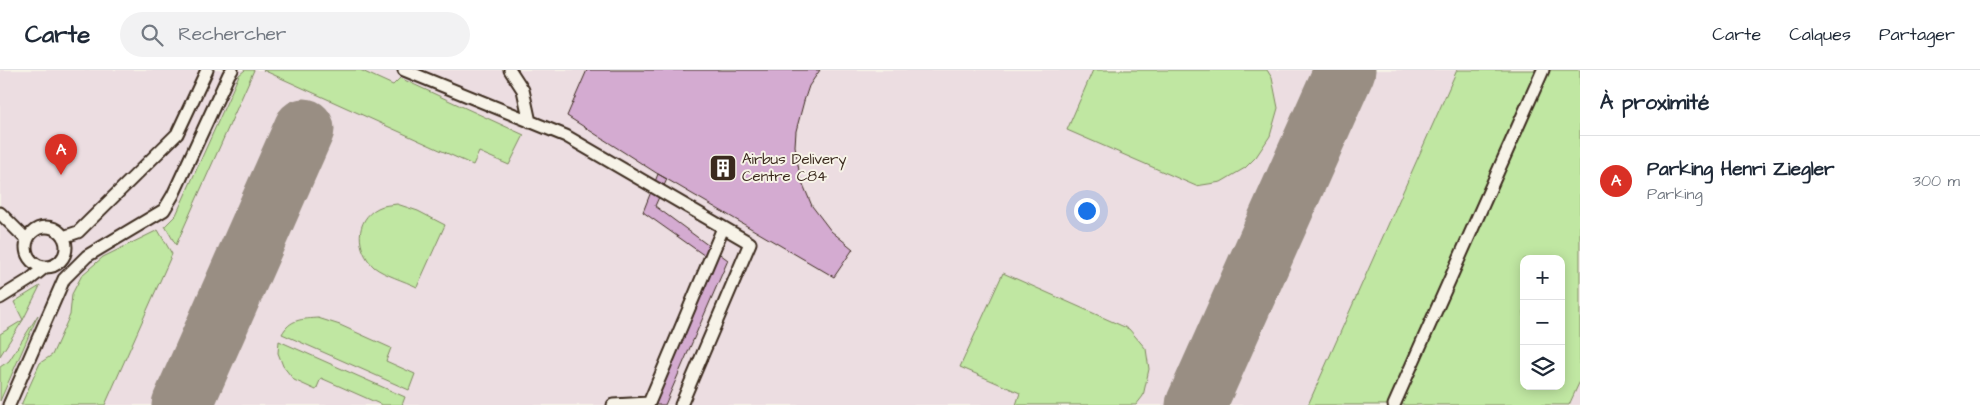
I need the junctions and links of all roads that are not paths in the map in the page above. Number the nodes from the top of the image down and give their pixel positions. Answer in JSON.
{"nodes":[{"id":1,"x":207,"y":70,"type":"edge"},
{"id":2,"x":232,"y":70,"type":"edge"},
{"id":3,"x":404,"y":70,"type":"edge"},
{"id":4,"x":509,"y":70,"type":"edge"},
{"id":5,"x":1543,"y":70,"type":"edge"},
{"id":6,"x":530,"y":122,"type":"junction"},
{"id":7,"x":0,"y":213,"type":"edge"},
{"id":8,"x":724,"y":228,"type":"junction"},
{"id":9,"x":63,"y":237,"type":"junction"},
{"id":10,"x":26,"y":240,"type":"junction"},
{"id":11,"x":44,"y":268,"type":"junction"},
{"id":12,"x":0,"y":298,"type":"edge"},
{"id":13,"x":9,"y":405,"type":"edge"},
{"id":14,"x":613,"y":405,"type":"edge"},
{"id":15,"x":681,"y":405,"type":"edge"},
{"id":16,"x":1394,"y":405,"type":"edge"}],
"edges":[{"from":1,"to":9,"type":"lane"},
{"from":2,"to":13,"type":"lane"},
{"from":3,"to":6,"type":"lane"},
{"from":4,"to":6,"type":"lane"},
{"from":5,"to":16,"type":"lane"},
{"from":6,"to":8,"type":"lane"},
{"from":7,"to":10,"type":"lane"},
{"from":8,"to":14,"type":"lane"},
{"from":8,"to":15,"type":"lane"},
{"from":9,"to":10,"type":"lane"},
{"from":9,"to":11,"type":"lane"},
{"from":10,"to":11,"type":"lane"},
{"from":11,"to":12,"type":"lane"}]}
